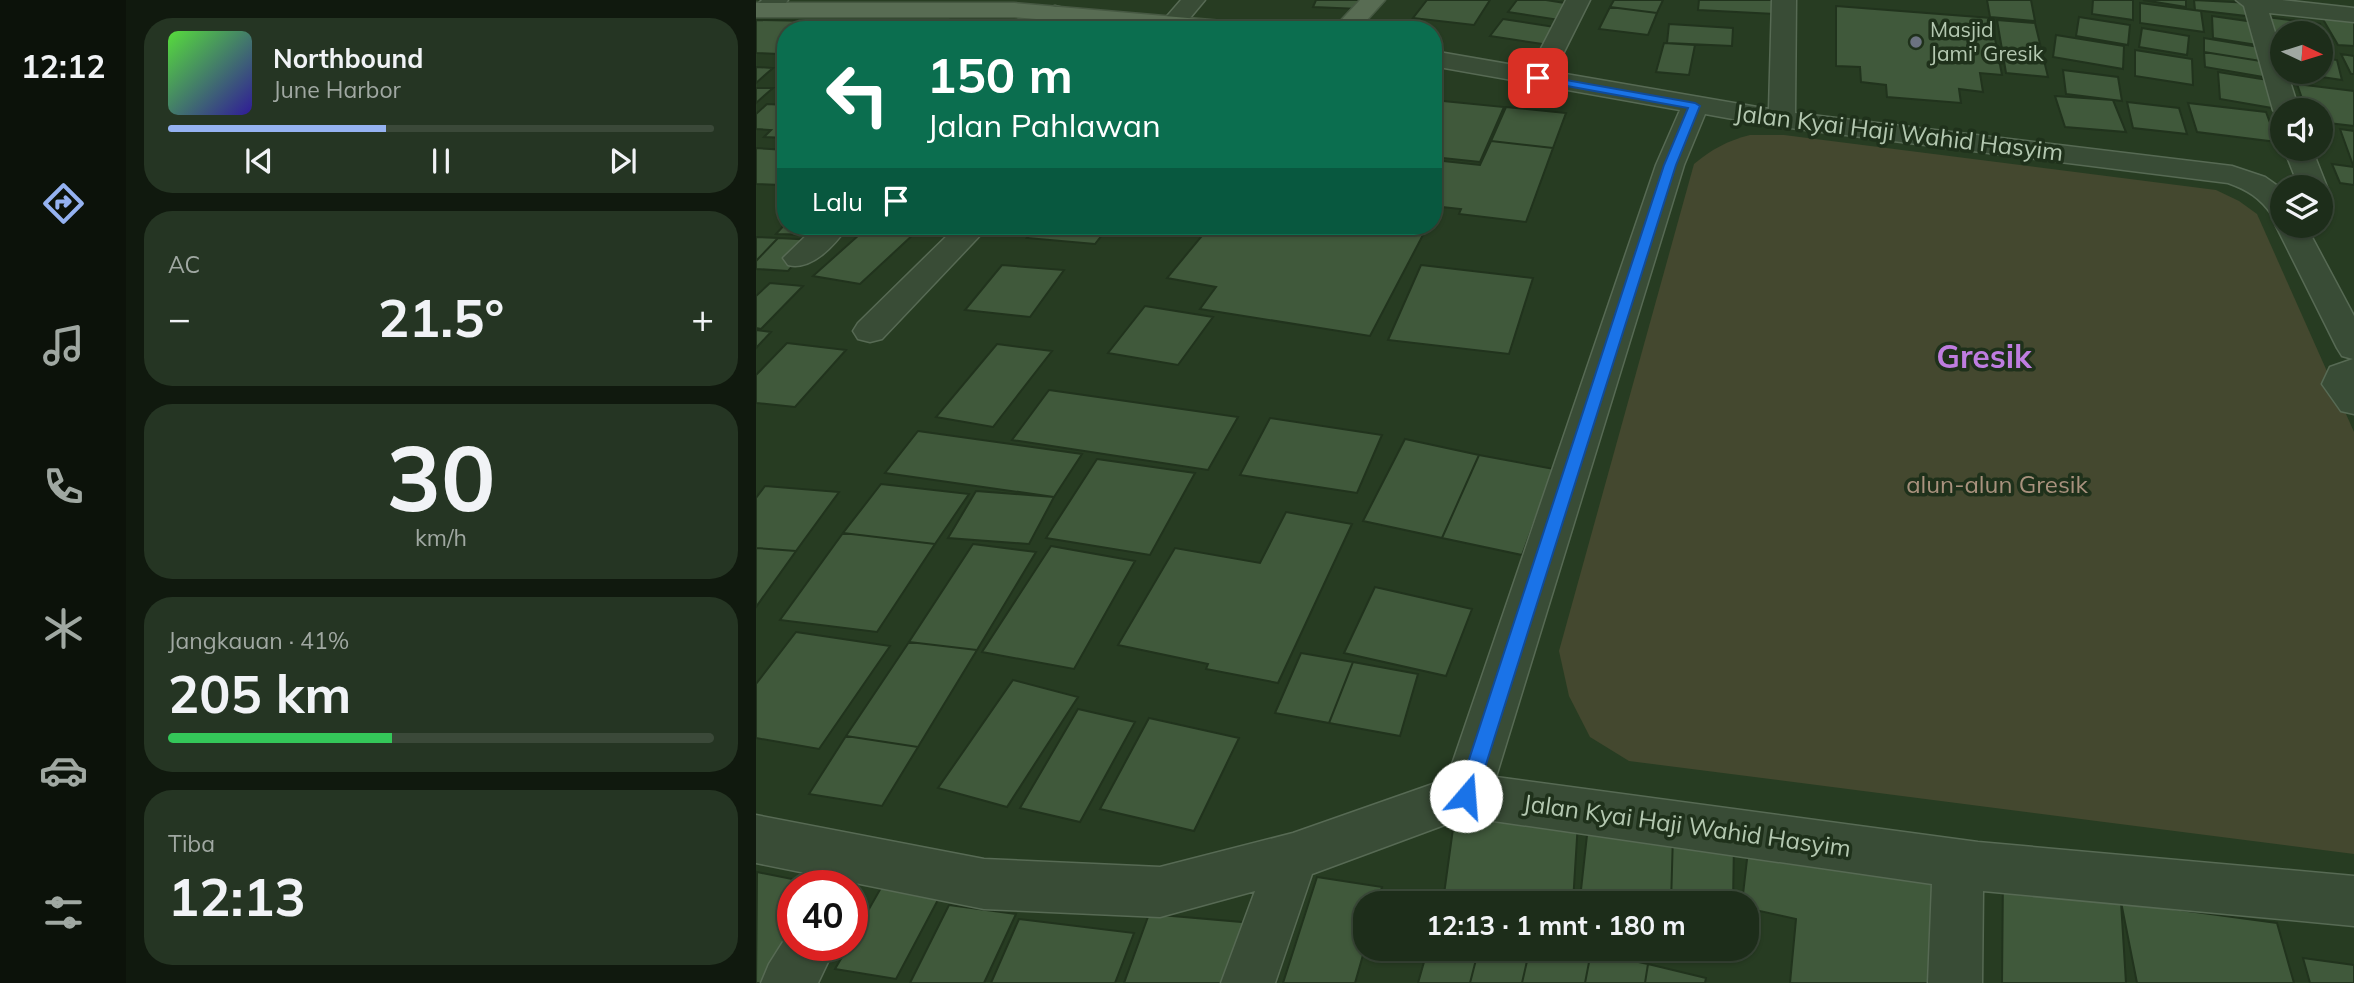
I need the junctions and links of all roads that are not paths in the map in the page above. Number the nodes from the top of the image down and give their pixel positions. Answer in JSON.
{"nodes":[{"id":1,"x":1194,"y":0,"type":"edge"},
{"id":2,"x":1373,"y":0,"type":"edge"},
{"id":3,"x":1578,"y":0,"type":"edge"},
{"id":4,"x":1784,"y":0,"type":"edge"},
{"id":5,"x":2251,"y":1,"type":"edge"},
{"id":6,"x":890,"y":4,"type":"edge"},
{"id":7,"x":1019,"y":5,"type":"edge"},
{"id":8,"x":765,"y":7,"type":"edge"},
{"id":9,"x":1055,"y":13,"type":"junction"},
{"id":10,"x":2354,"y":15,"type":"edge"},
{"id":11,"x":1047,"y":21,"type":"edge"},
{"id":12,"x":1126,"y":21,"type":"edge"},
{"id":13,"x":1175,"y":21,"type":"edge"},
{"id":14,"x":1353,"y":21,"type":"edge"},
{"id":15,"x":1442,"y":60,"type":"edge"},
{"id":16,"x":1538,"y":78,"type":"junction"},
{"id":17,"x":2282,"y":98,"type":"edge"},
{"id":18,"x":1695,"y":106,"type":"junction"},
{"id":19,"x":1782,"y":118,"type":"junction"},
{"id":20,"x":2270,"y":192,"type":"edge"},
{"id":21,"x":823,"y":235,"type":"edge"},
{"id":22,"x":965,"y":235,"type":"edge"},
{"id":23,"x":2297,"y":238,"type":"edge"},
{"id":24,"x":799,"y":258,"type":"dead end"},
{"id":25,"x":870,"y":331,"type":"dead end"},
{"id":26,"x":2354,"y":348,"type":"edge"},
{"id":27,"x":2354,"y":370,"type":"edge"},
{"id":28,"x":2354,"y":402,"type":"edge"},
{"id":29,"x":1466,"y":796,"type":"junction"},
{"id":30,"x":756,"y":839,"type":"edge"},
{"id":31,"x":1293,"y":857,"type":"junction"},
{"id":32,"x":1958,"y":863,"type":"junction"},
{"id":33,"x":843,"y":870,"type":"edge"},
{"id":34,"x":868,"y":874,"type":"edge"},
{"id":35,"x":2354,"y":901,"type":"edge"},
{"id":36,"x":801,"y":961,"type":"edge"},
{"id":37,"x":788,"y":983,"type":"edge"},
{"id":38,"x":1248,"y":983,"type":"edge"},
{"id":39,"x":1955,"y":983,"type":"edge"}],
"edges":[{"from":1,"to":13,"type":"street"},
{"from":2,"to":14,"type":"main road"},
{"from":3,"to":16,"type":"street"},
{"from":4,"to":19,"type":"street"},
{"from":5,"to":10,"type":"street"},
{"from":5,"to":17,"type":"street"},
{"from":6,"to":7,"type":"main road"},
{"from":6,"to":8,"type":"main road"},
{"from":7,"to":9,"type":"main road"},
{"from":9,"to":11,"type":"street"},
{"from":9,"to":12,"type":"main road"},
{"from":15,"to":16,"type":"street","name":"Jalan Kyai Haji Wahid Hasyim"},
{"from":16,"to":18,"type":"street","name":"Jalan Kyai Haji Wahid Hasyim"},
{"from":18,"to":19,"type":"street","name":"Jalan Kyai Haji Wahid Hasyim"},
{"from":18,"to":29,"type":"street"},
{"from":19,"to":20,"type":"street","name":"Jalan Kyai Haji Wahid Hasyim"},
{"from":21,"to":24,"type":"street"},
{"from":22,"to":25,"type":"street"},
{"from":23,"to":26,"type":"street"},
{"from":27,"to":28,"type":"street"},
{"from":29,"to":31,"type":"street"},
{"from":29,"to":32,"type":"street","name":"Jalan Kyai Haji Wahid Hasyim"},
{"from":30,"to":33,"type":"street"},
{"from":31,"to":34,"type":"street"},
{"from":31,"to":38,"type":"street"},
{"from":32,"to":35,"type":"street","name":"Jalan Kyai Haji Wahid Hasyim"},
{"from":32,"to":39,"type":"street"},
{"from":36,"to":37,"type":"street"}]}
